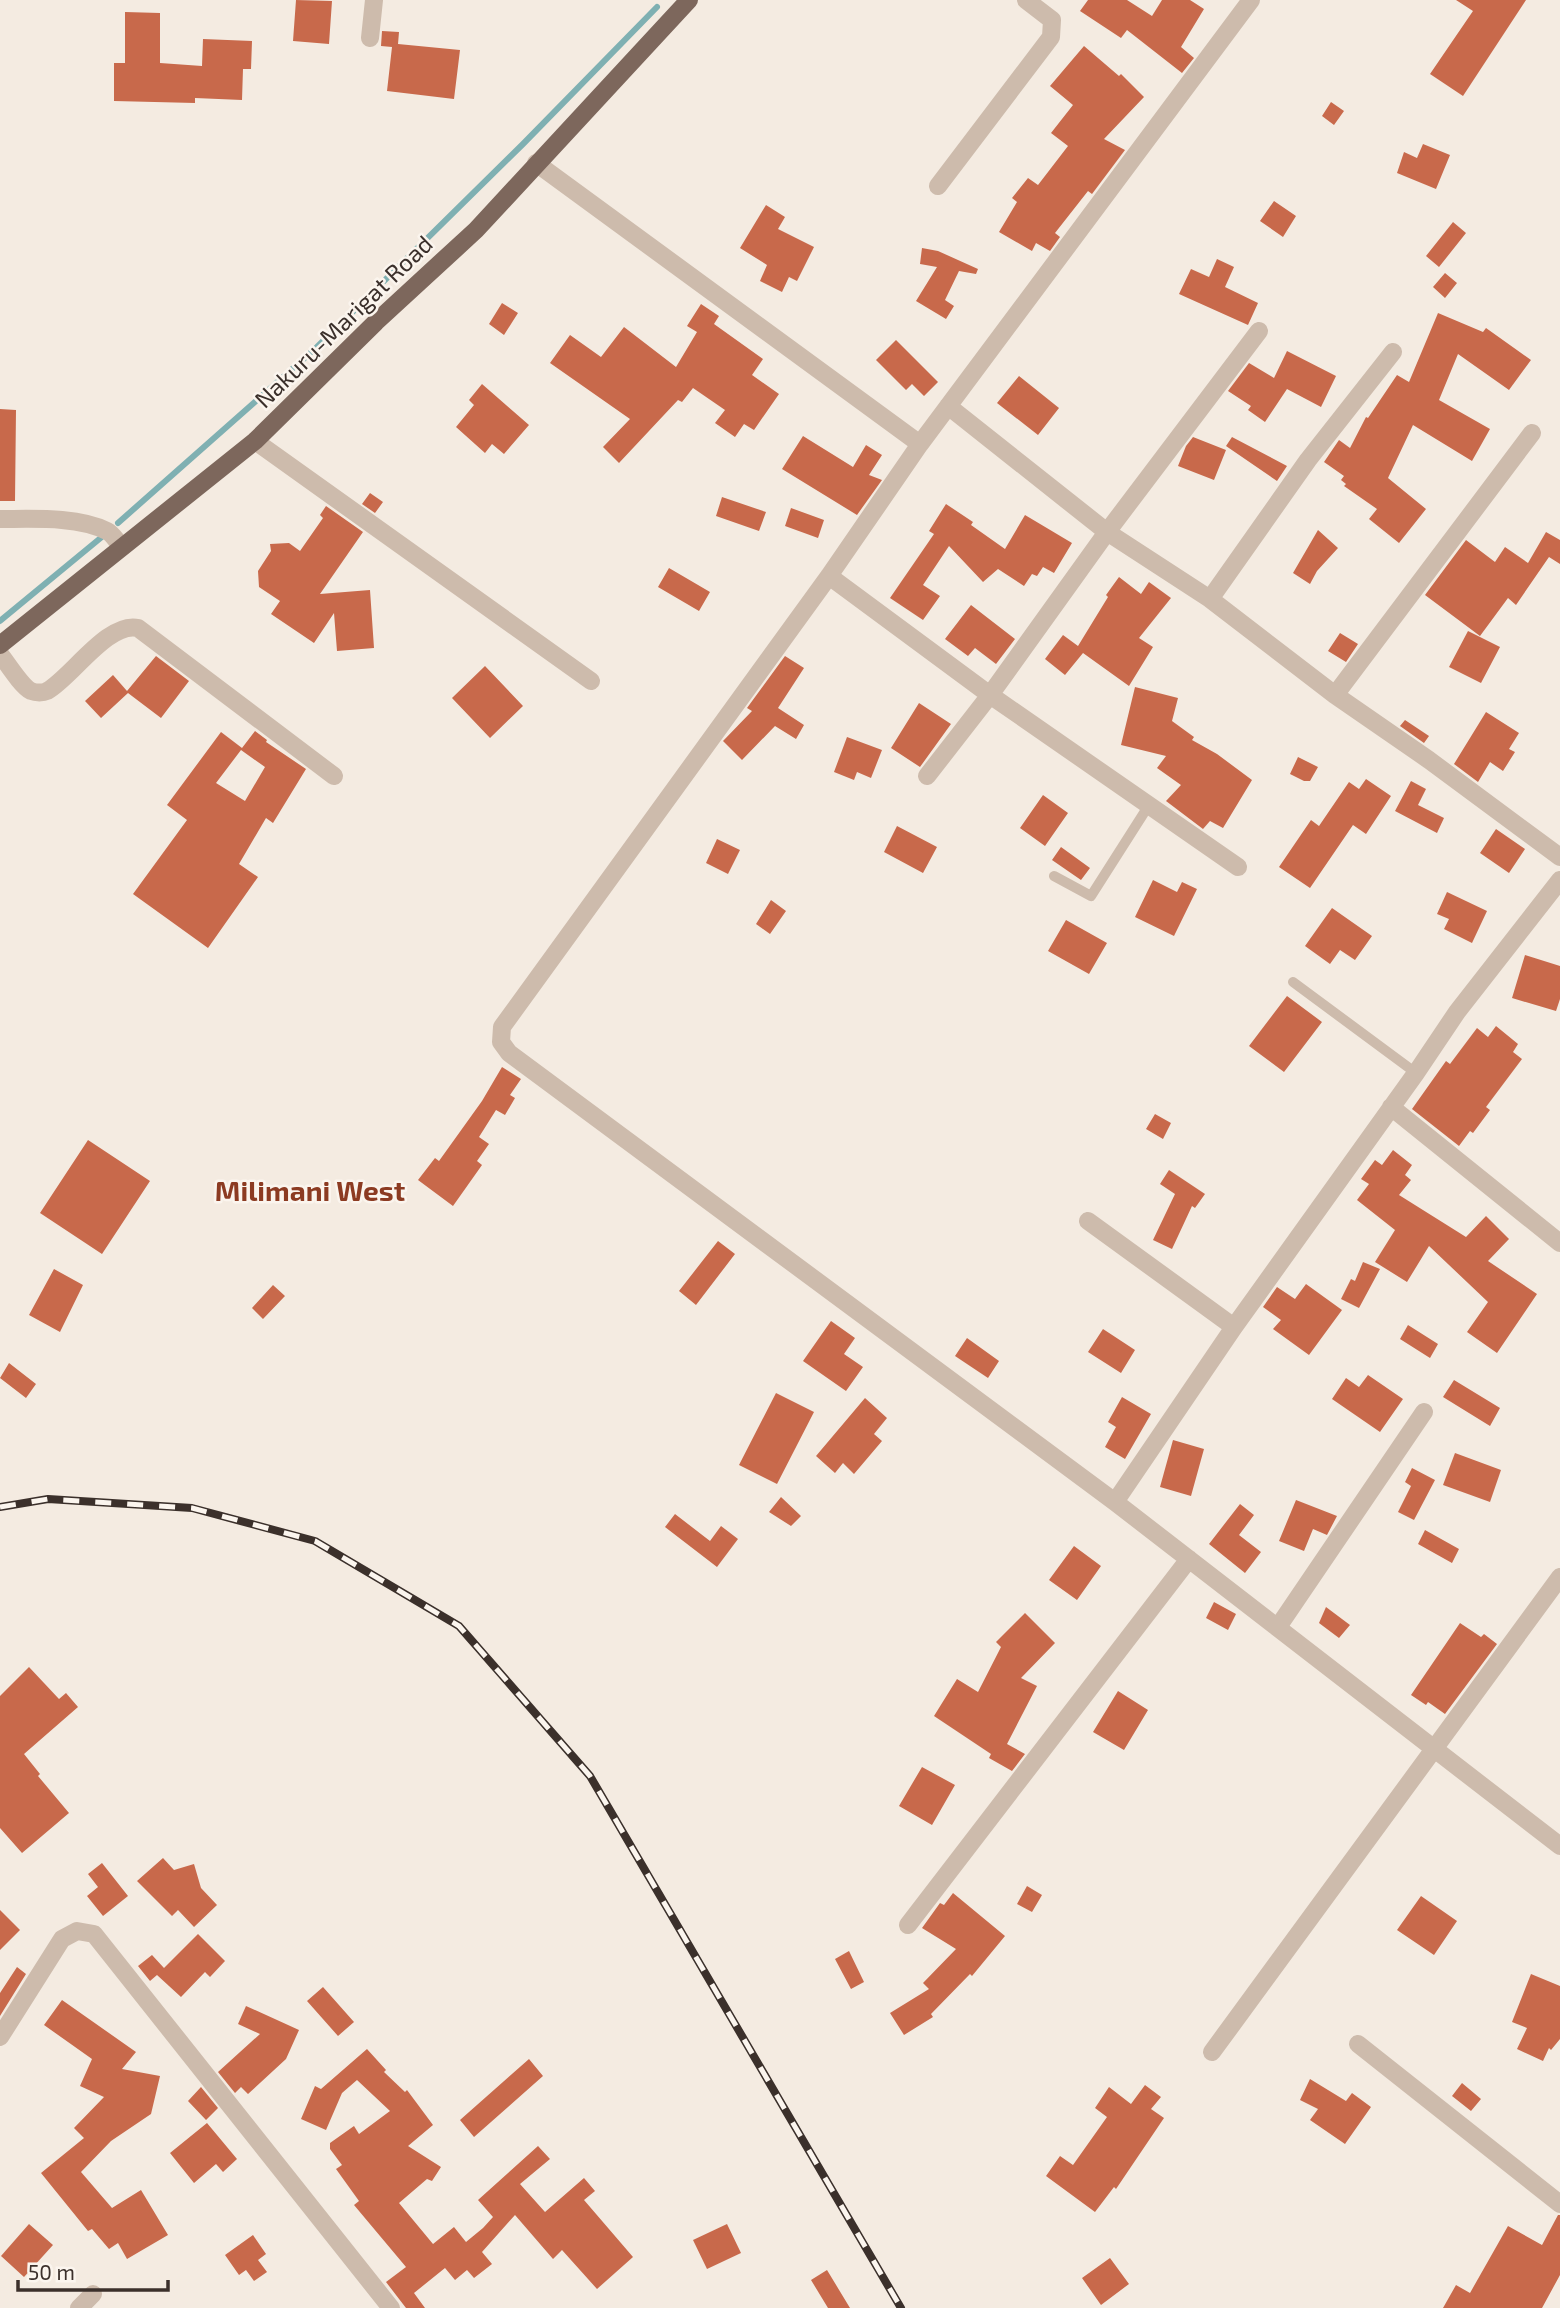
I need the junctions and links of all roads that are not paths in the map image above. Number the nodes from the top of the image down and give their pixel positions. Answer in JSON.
{"nodes":[{"id":1,"x":374,"y":0,"type":"edge"},
{"id":2,"x":689,"y":0,"type":"edge"},
{"id":3,"x":1026,"y":0,"type":"edge"},
{"id":4,"x":1251,"y":0,"type":"edge"},
{"id":5,"x":370,"y":38,"type":"dead end"},
{"id":6,"x":536,"y":163,"type":"junction"},
{"id":7,"x":938,"y":186,"type":"dead end"},
{"id":8,"x":1259,"y":331,"type":"dead end"},
{"id":9,"x":1393,"y":352,"type":"dead end"},
{"id":10,"x":948,"y":406,"type":"junction"},
{"id":11,"x":1532,"y":433,"type":"dead end"},
{"id":12,"x":255,"y":441,"type":"junction"},
{"id":13,"x":920,"y":444,"type":"junction"},
{"id":14,"x":0,"y":519,"type":"edge"},
{"id":15,"x":1107,"y":532,"type":"junction"},
{"id":16,"x":122,"y":547,"type":"junction"},
{"id":17,"x":829,"y":576,"type":"junction"},
{"id":18,"x":1210,"y":599,"type":"junction"},
{"id":19,"x":0,"y":645,"type":"edge"},
{"id":20,"x":0,"y":654,"type":"edge"},
{"id":21,"x":591,"y":681,"type":"dead end"},
{"id":22,"x":990,"y":695,"type":"junction"},
{"id":23,"x":1335,"y":695,"type":"junction"},
{"id":24,"x":334,"y":776,"type":"dead end"},
{"id":25,"x":927,"y":776,"type":"dead end"},
{"id":26,"x":1150,"y":805,"type":"junction"},
{"id":27,"x":1559,"y":854,"type":"edge"},
{"id":28,"x":1238,"y":867,"type":"dead end"},
{"id":29,"x":1054,"y":876,"type":"dead end"},
{"id":30,"x":1560,"y":880,"type":"edge"},
{"id":31,"x":1293,"y":982,"type":"dead end"},
{"id":32,"x":1416,"y":1073,"type":"junction"},
{"id":33,"x":1391,"y":1107,"type":"junction"},
{"id":34,"x":1088,"y":1221,"type":"dead end"},
{"id":35,"x":1560,"y":1243,"type":"edge"},
{"id":36,"x":1234,"y":1327,"type":"junction"},
{"id":37,"x":1423,"y":1412,"type":"dead end"},
{"id":38,"x":1115,"y":1502,"type":"junction"},
{"id":39,"x":1189,"y":1559,"type":"junction"},
{"id":40,"x":1560,"y":1577,"type":"edge"},
{"id":41,"x":1278,"y":1627,"type":"junction"},
{"id":42,"x":1436,"y":1749,"type":"junction"},
{"id":43,"x":1560,"y":1846,"type":"edge"},
{"id":44,"x":908,"y":1925,"type":"dead end"},
{"id":45,"x":0,"y":2037,"type":"edge"},
{"id":46,"x":1358,"y":2044,"type":"dead end"},
{"id":47,"x":1212,"y":2052,"type":"dead end"},
{"id":48,"x":1560,"y":2204,"type":"edge"},
{"id":49,"x":93,"y":2294,"type":"dead end"},
{"id":50,"x":79,"y":2308,"type":"edge"},
{"id":51,"x":391,"y":2308,"type":"edge"}],
"edges":[{"from":1,"to":5,"type":"street"},
{"from":2,"to":6,"type":"main road","name":"Nakuru-Marigat Road"},
{"from":3,"to":7,"type":"street"},
{"from":4,"to":10,"type":"street"},
{"from":6,"to":12,"type":"main road","name":"Nakuru-Marigat Road"},
{"from":6,"to":13,"type":"street"},
{"from":8,"to":15,"type":"street"},
{"from":9,"to":18,"type":"street"},
{"from":10,"to":13,"type":"street"},
{"from":10,"to":15,"type":"street"},
{"from":11,"to":23,"type":"street"},
{"from":12,"to":16,"type":"main road","name":"Nakuru-Marigat Road"},
{"from":12,"to":21,"type":"street"},
{"from":13,"to":17,"type":"street"},
{"from":14,"to":16,"type":"street"},
{"from":15,"to":18,"type":"street"},
{"from":15,"to":22,"type":"street"},
{"from":16,"to":19,"type":"main road","name":"Nakuru-Marigat Road"},
{"from":17,"to":22,"type":"street"},
{"from":17,"to":38,"type":"street"},
{"from":18,"to":23,"type":"street"},
{"from":20,"to":24,"type":"street"},
{"from":22,"to":25,"type":"street"},
{"from":22,"to":26,"type":"street"},
{"from":23,"to":27,"type":"street"},
{"from":26,"to":28,"type":"street"},
{"from":26,"to":29,"type":"lane"},
{"from":30,"to":32,"type":"street"},
{"from":31,"to":32,"type":"lane"},
{"from":32,"to":33,"type":"street"},
{"from":33,"to":35,"type":"street"},
{"from":33,"to":36,"type":"street"},
{"from":34,"to":36,"type":"street"},
{"from":36,"to":38,"type":"street"},
{"from":37,"to":41,"type":"street"},
{"from":38,"to":39,"type":"street"},
{"from":39,"to":41,"type":"street"},
{"from":39,"to":44,"type":"street"},
{"from":40,"to":42,"type":"street"},
{"from":41,"to":42,"type":"street"},
{"from":42,"to":43,"type":"street"},
{"from":42,"to":47,"type":"street"},
{"from":45,"to":51,"type":"street"},
{"from":46,"to":48,"type":"street"},
{"from":49,"to":50,"type":"street"}]}
